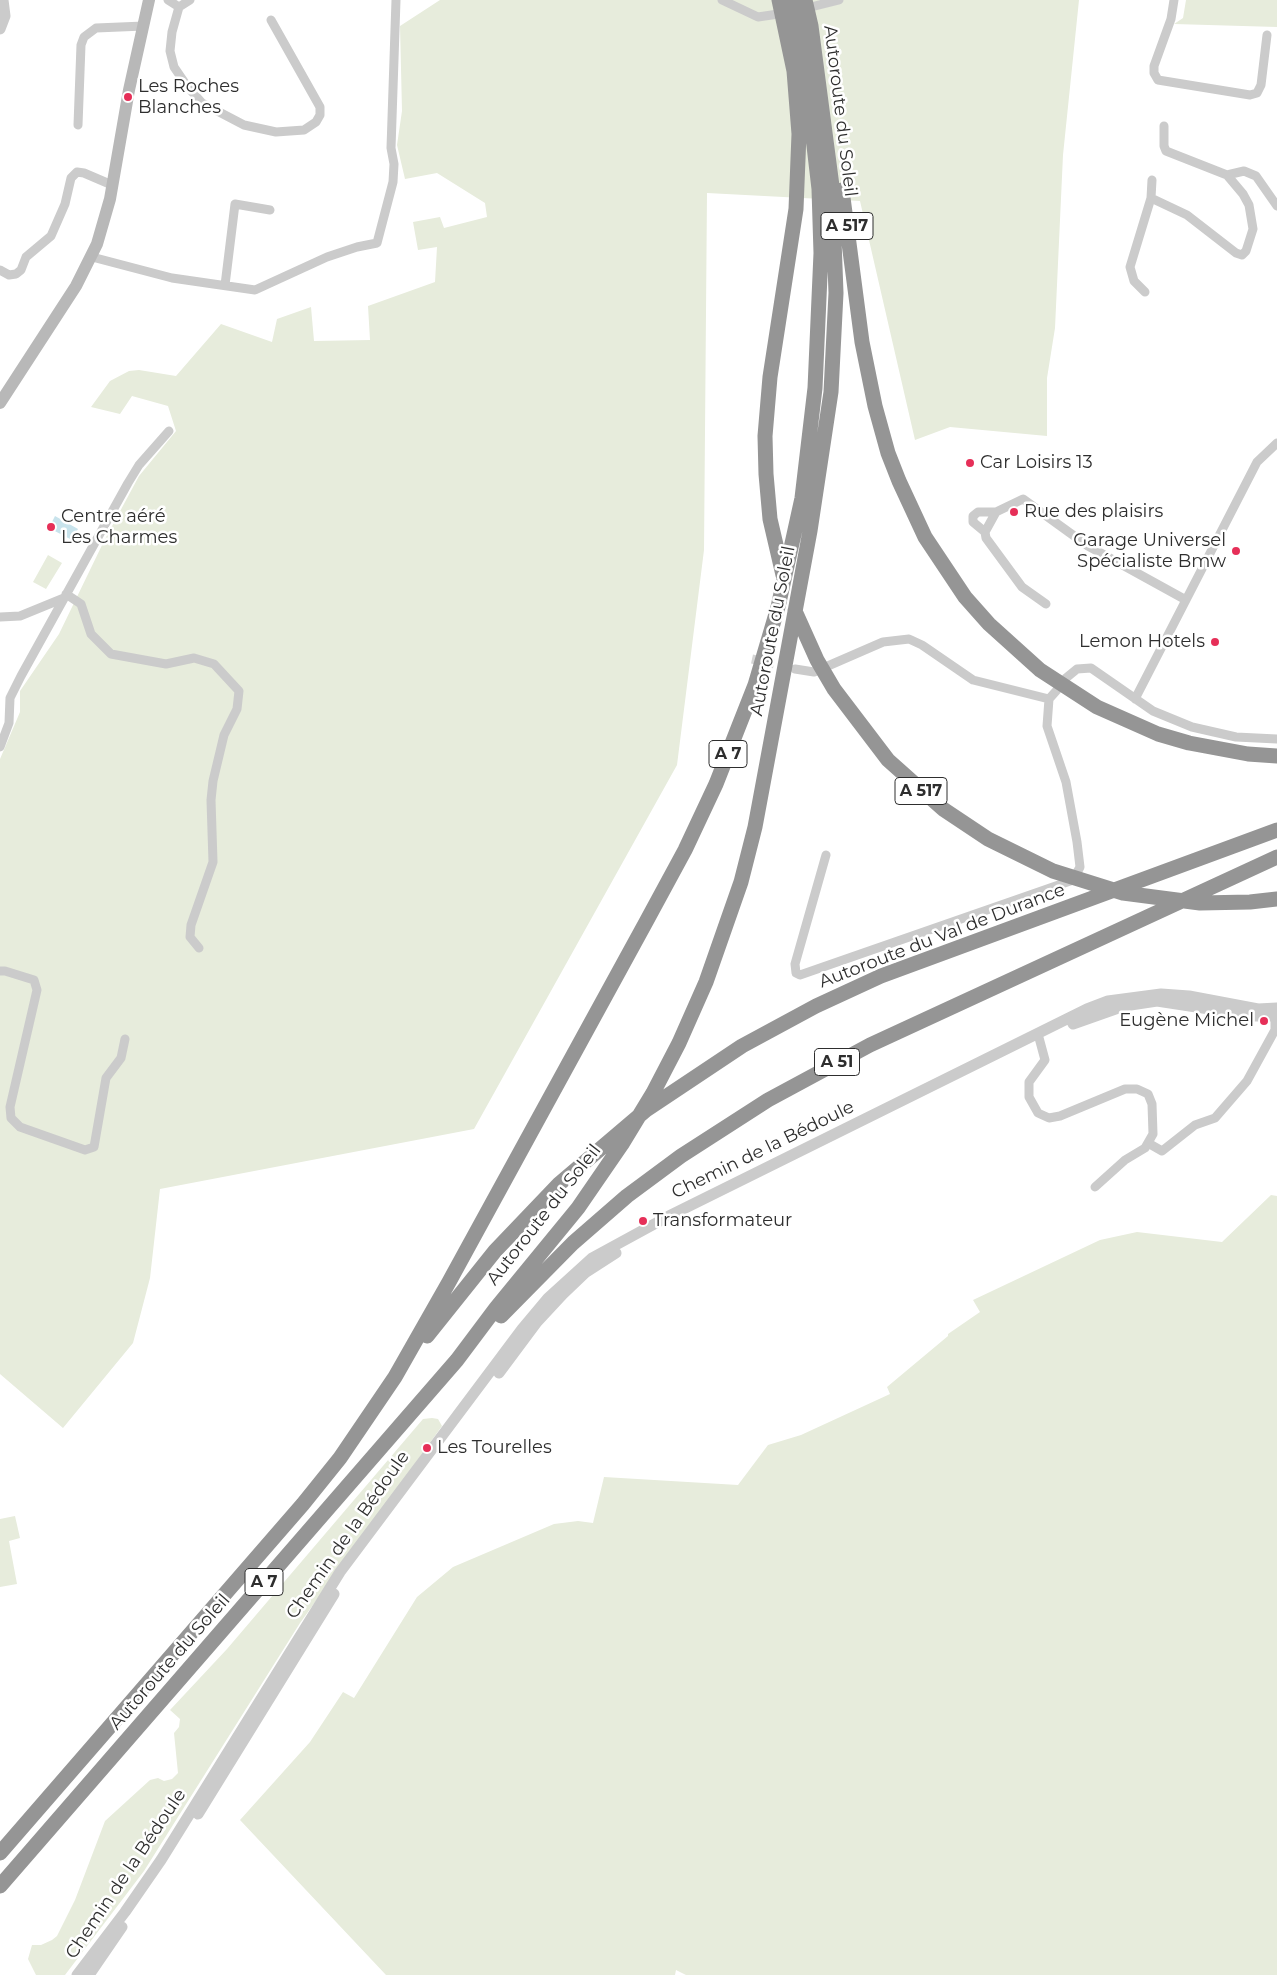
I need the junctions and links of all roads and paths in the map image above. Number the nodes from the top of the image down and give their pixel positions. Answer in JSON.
{"nodes":[{"id":1,"x":3,"y":0,"type":"edge"},
{"id":2,"x":141,"y":0,"type":"edge"},
{"id":3,"x":149,"y":0,"type":"edge"},
{"id":4,"x":168,"y":0,"type":"edge"},
{"id":5,"x":190,"y":0,"type":"edge"},
{"id":6,"x":396,"y":0,"type":"edge"},
{"id":7,"x":722,"y":0,"type":"edge"},
{"id":8,"x":779,"y":0,"type":"edge"},
{"id":9,"x":790,"y":0,"type":"edge"},
{"id":10,"x":805,"y":0,"type":"edge"},
{"id":11,"x":839,"y":0,"type":"edge"},
{"id":12,"x":1174,"y":0,"type":"edge"},
{"id":13,"x":179,"y":7,"type":"junction"},
{"id":14,"x":271,"y":20,"type":"dead end"},
{"id":15,"x":140,"y":26,"type":"junction"},
{"id":16,"x":811,"y":26,"type":"junction"},
{"id":17,"x":0,"y":29,"type":"edge"},
{"id":18,"x":1267,"y":35,"type":"dead end"},
{"id":19,"x":78,"y":125,"type":"dead end"},
{"id":20,"x":1164,"y":126,"type":"dead end"},
{"id":21,"x":1227,"y":175,"type":"junction"},
{"id":22,"x":1152,"y":180,"type":"dead end"},
{"id":23,"x":112,"y":185,"type":"junction"},
{"id":24,"x":1151,"y":198,"type":"junction"},
{"id":25,"x":1277,"y":206,"type":"edge"},
{"id":26,"x":270,"y":210,"type":"dead end"},
{"id":27,"x":92,"y":257,"type":"junction"},
{"id":28,"x":0,"y":270,"type":"edge"},
{"id":29,"x":225,"y":285,"type":"junction"},
{"id":30,"x":1145,"y":292,"type":"dead end"},
{"id":31,"x":0,"y":403,"type":"edge"},
{"id":32,"x":169,"y":431,"type":"dead end"},
{"id":33,"x":1277,"y":444,"type":"edge"},
{"id":34,"x":996,"y":512,"type":"junction"},
{"id":35,"x":985,"y":532,"type":"junction"},
{"id":36,"x":65,"y":596,"type":"junction"},
{"id":37,"x":1186,"y":600,"type":"junction"},
{"id":38,"x":1046,"y":604,"type":"dead end"},
{"id":39,"x":0,"y":617,"type":"edge"},
{"id":40,"x":795,"y":669,"type":"tunnel mouth"},
{"id":41,"x":1062,"y":685,"type":"junction"},
{"id":42,"x":1049,"y":699,"type":"junction"},
{"id":43,"x":1135,"y":699,"type":"junction"},
{"id":44,"x":1277,"y":739,"type":"edge"},
{"id":45,"x":0,"y":747,"type":"edge"},
{"id":46,"x":1277,"y":756,"type":"edge"},
{"id":47,"x":1277,"y":830,"type":"edge"},
{"id":48,"x":826,"y":855,"type":"dead end"},
{"id":49,"x":1277,"y":856,"type":"edge"},
{"id":50,"x":1277,"y":899,"type":"edge"},
{"id":51,"x":199,"y":948,"type":"dead end"},
{"id":52,"x":0,"y":971,"type":"edge"},
{"id":53,"x":1276,"y":1014,"type":"edge"},
{"id":54,"x":1039,"y":1037,"type":"junction"},
{"id":55,"x":126,"y":1039,"type":"dead end"},
{"id":56,"x":1148,"y":1143,"type":"junction"},
{"id":57,"x":1095,"y":1187,"type":"dead end"},
{"id":58,"x":457,"y":1360,"type":"junction"},
{"id":59,"x":395,"y":1376,"type":"junction"},
{"id":60,"x":0,"y":1853,"type":"edge"},
{"id":61,"x":0,"y":1886,"type":"edge"},
{"id":62,"x":77,"y":1975,"type":"edge"},
{"id":63,"x":89,"y":1975,"type":"edge"}],
"edges":[{"from":1,"to":17,"type":"street"},
{"from":2,"to":15,"type":"main road"},
{"from":3,"to":15,"type":"main road"},
{"from":4,"to":13,"type":"street"},
{"from":5,"to":13,"type":"street"},
{"from":6,"to":29,"type":"street"},
{"from":7,"to":11,"type":"street"},
{"from":8,"to":50,"type":"highway","number":"A 517"},
{"from":9,"to":59,"type":"highway","name":"Autoroute du Soleil","number":"A 7"},
{"from":10,"to":16,"type":"highway","name":"Autoroute du Soleil","number":"A 7"},
{"from":12,"to":18,"type":"street"},
{"from":13,"to":14,"type":"street"},
{"from":15,"to":19,"type":"street"},
{"from":15,"to":23,"type":"main road"},
{"from":16,"to":41,"type":"highway","number":"A 517"},
{"from":16,"to":58,"type":"highway","name":"Autoroute du Soleil","number":"A 7"},
{"from":20,"to":21,"type":"street"},
{"from":21,"to":24,"type":"street"},
{"from":21,"to":25,"type":"street"},
{"from":22,"to":24,"type":"street"},
{"from":23,"to":27,"type":"main road"},
{"from":23,"to":28,"type":"street"},
{"from":24,"to":30,"type":"street"},
{"from":26,"to":29,"type":"street"},
{"from":27,"to":29,"type":"street"},
{"from":27,"to":31,"type":"main road"},
{"from":32,"to":36,"type":"street"},
{"from":33,"to":37,"type":"street"},
{"from":34,"to":35,"type":"street"},
{"from":34,"to":35,"type":"street"},
{"from":34,"to":37,"type":"street"},
{"from":35,"to":38,"type":"street"},
{"from":36,"to":39,"type":"street"},
{"from":36,"to":45,"type":"street"},
{"from":36,"to":51,"type":"street"},
{"from":37,"to":43,"type":"street"},
{"from":40,"to":42,"type":"street"},
{"from":41,"to":42,"type":"street"},
{"from":41,"to":43,"type":"street"},
{"from":41,"to":46,"type":"highway","number":"A 517"},
{"from":42,"to":48,"type":"street"},
{"from":43,"to":44,"type":"street"},
{"from":47,"to":59,"type":"highway","name":"Autoroute du Val de Durance"},
{"from":49,"to":58,"type":"highway","number":"A 51"},
{"from":52,"to":55,"type":"street"},
{"from":53,"to":54,"type":"street","name":"Chemin de la Bédoule"},
{"from":53,"to":56,"type":"street"},
{"from":54,"to":56,"type":"street"},
{"from":54,"to":62,"type":"street","name":"Chemin de la Bédoule"},
{"from":54,"to":63,"type":"street","name":"Chemin de la Bédoule"},
{"from":56,"to":57,"type":"street"},
{"from":58,"to":61,"type":"highway","name":"Autoroute du Soleil","number":"A 7"},
{"from":59,"to":60,"type":"highway","name":"Autoroute du Soleil","number":"A 7"}]}
